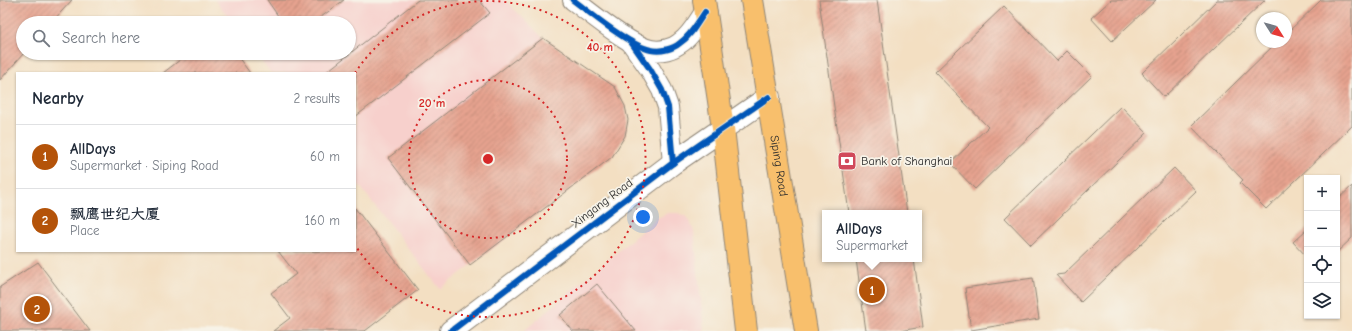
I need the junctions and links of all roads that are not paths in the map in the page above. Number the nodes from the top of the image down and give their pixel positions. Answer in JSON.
{"nodes":[{"id":1,"x":574,"y":0,"type":"edge"},
{"id":2,"x":752,"y":0,"type":"edge"},
{"id":3,"x":704,"y":6,"type":"edge"},
{"id":4,"x":631,"y":42,"type":"junction"},
{"id":5,"x":768,"y":97,"type":"junction"},
{"id":6,"x":723,"y":128,"type":"junction"},
{"id":7,"x":673,"y":163,"type":"junction"},
{"id":8,"x":452,"y":331,"type":"edge"},
{"id":9,"x":746,"y":331,"type":"edge"},
{"id":10,"x":806,"y":331,"type":"edge"}],
"edges":[{"from":1,"to":4,"type":"street"},
{"from":2,"to":5,"type":"main road","name":"Siping Road"},
{"from":3,"to":4,"type":"street"},
{"from":3,"to":6,"type":"main road"},
{"from":4,"to":7,"type":"street"},
{"from":5,"to":6,"type":"street","name":"Xingang Road"},
{"from":5,"to":10,"type":"main road","name":"Siping Road"},
{"from":6,"to":7,"type":"street","name":"Xingang Road"},
{"from":6,"to":9,"type":"main road"},
{"from":7,"to":8,"type":"street","name":"Xingang Road"}]}
